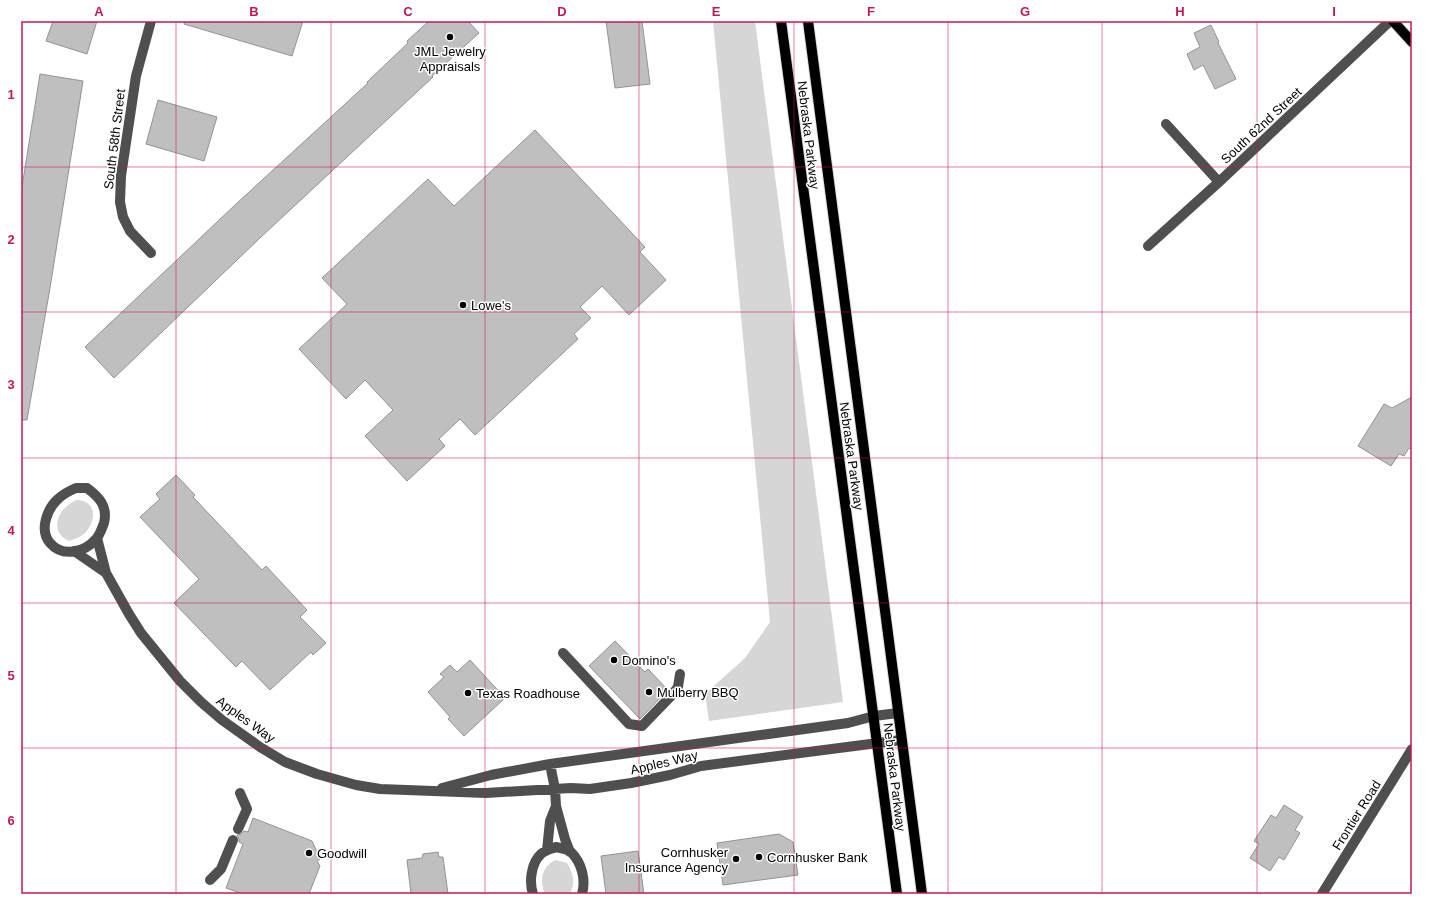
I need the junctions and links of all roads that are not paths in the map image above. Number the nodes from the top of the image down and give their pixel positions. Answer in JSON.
{"nodes":[{"id":1,"x":151,"y":21,"type":"edge"},
{"id":2,"x":781,"y":21,"type":"edge"},
{"id":3,"x":808,"y":21,"type":"edge"},
{"id":4,"x":1391,"y":21,"type":"edge"},
{"id":5,"x":1412,"y":42,"type":"edge"},
{"id":6,"x":1166,"y":124,"type":"dead end"},
{"id":7,"x":1219,"y":182,"type":"junction"},
{"id":8,"x":1148,"y":246,"type":"dead end"},
{"id":9,"x":151,"y":253,"type":"dead end"},
{"id":10,"x":97,"y":538,"type":"junction"},
{"id":11,"x":74,"y":552,"type":"junction"},
{"id":12,"x":106,"y":573,"type":"junction"},
{"id":13,"x":563,"y":653,"type":"dead end"},
{"id":14,"x":680,"y":674,"type":"dead end"},
{"id":15,"x":898,"y":713,"type":"junction"},
{"id":16,"x":874,"y":716,"type":"junction"},
{"id":17,"x":901,"y":740,"type":"junction"},
{"id":18,"x":877,"y":744,"type":"junction"},
{"id":19,"x":1412,"y":749,"type":"edge"},
{"id":20,"x":550,"y":764,"type":"junction"},
{"id":21,"x":555,"y":789,"type":"junction"},
{"id":22,"x":432,"y":791,"type":"junction"},
{"id":23,"x":240,"y":793,"type":"dead end"},
{"id":24,"x":556,"y":806,"type":"junction"},
{"id":25,"x":238,"y":829,"type":"dead end"},
{"id":26,"x":234,"y":840,"type":"dead end"},
{"id":27,"x":548,"y":850,"type":"junction"},
{"id":28,"x":570,"y":852,"type":"junction"},
{"id":29,"x":210,"y":880,"type":"dead end"},
{"id":30,"x":533,"y":894,"type":"edge"},
{"id":31,"x":582,"y":894,"type":"edge"},
{"id":32,"x":897,"y":894,"type":"edge"},
{"id":33,"x":922,"y":894,"type":"edge"},
{"id":34,"x":1322,"y":894,"type":"edge"}],
"edges":[{"from":1,"to":9,"type":"street","name":"South 58th Street"},
{"from":2,"to":16,"type":"main road","name":"Nebraska Parkway"},
{"from":3,"to":15,"type":"main road","name":"Nebraska Parkway"},
{"from":4,"to":5,"type":"main road"},
{"from":4,"to":7,"type":"street","name":"South 62nd Street"},
{"from":6,"to":7,"type":"street"},
{"from":7,"to":8,"type":"street","name":"South 62nd Street"},
{"from":10,"to":11,"type":"street"},
{"from":10,"to":11,"type":"street"},
{"from":10,"to":12,"type":"street","name":"Apples Way"},
{"from":11,"to":12,"type":"street","name":"Apples Way"},
{"from":12,"to":22,"type":"street","name":"Apples Way"},
{"from":13,"to":14,"type":"street"},
{"from":15,"to":16,"type":"street","name":"Apples Way"},
{"from":15,"to":17,"type":"main road","name":"Nebraska Parkway"},
{"from":16,"to":18,"type":"main road","name":"Nebraska Parkway"},
{"from":16,"to":20,"type":"street","name":"Apples Way"},
{"from":17,"to":18,"type":"street","name":"Apples Way"},
{"from":17,"to":33,"type":"main road","name":"Nebraska Parkway"},
{"from":18,"to":21,"type":"street","name":"Apples Way"},
{"from":18,"to":32,"type":"main road","name":"Nebraska Parkway"},
{"from":19,"to":34,"type":"street","name":"Frontier Road"},
{"from":20,"to":21,"type":"street"},
{"from":20,"to":22,"type":"street","name":"Apples Way"},
{"from":21,"to":22,"type":"street","name":"Apples Way"},
{"from":21,"to":24,"type":"street"},
{"from":23,"to":25,"type":"street"},
{"from":24,"to":27,"type":"street"},
{"from":24,"to":28,"type":"street"},
{"from":26,"to":29,"type":"street"},
{"from":27,"to":28,"type":"street"},
{"from":27,"to":30,"type":"street"},
{"from":28,"to":31,"type":"street"}]}
